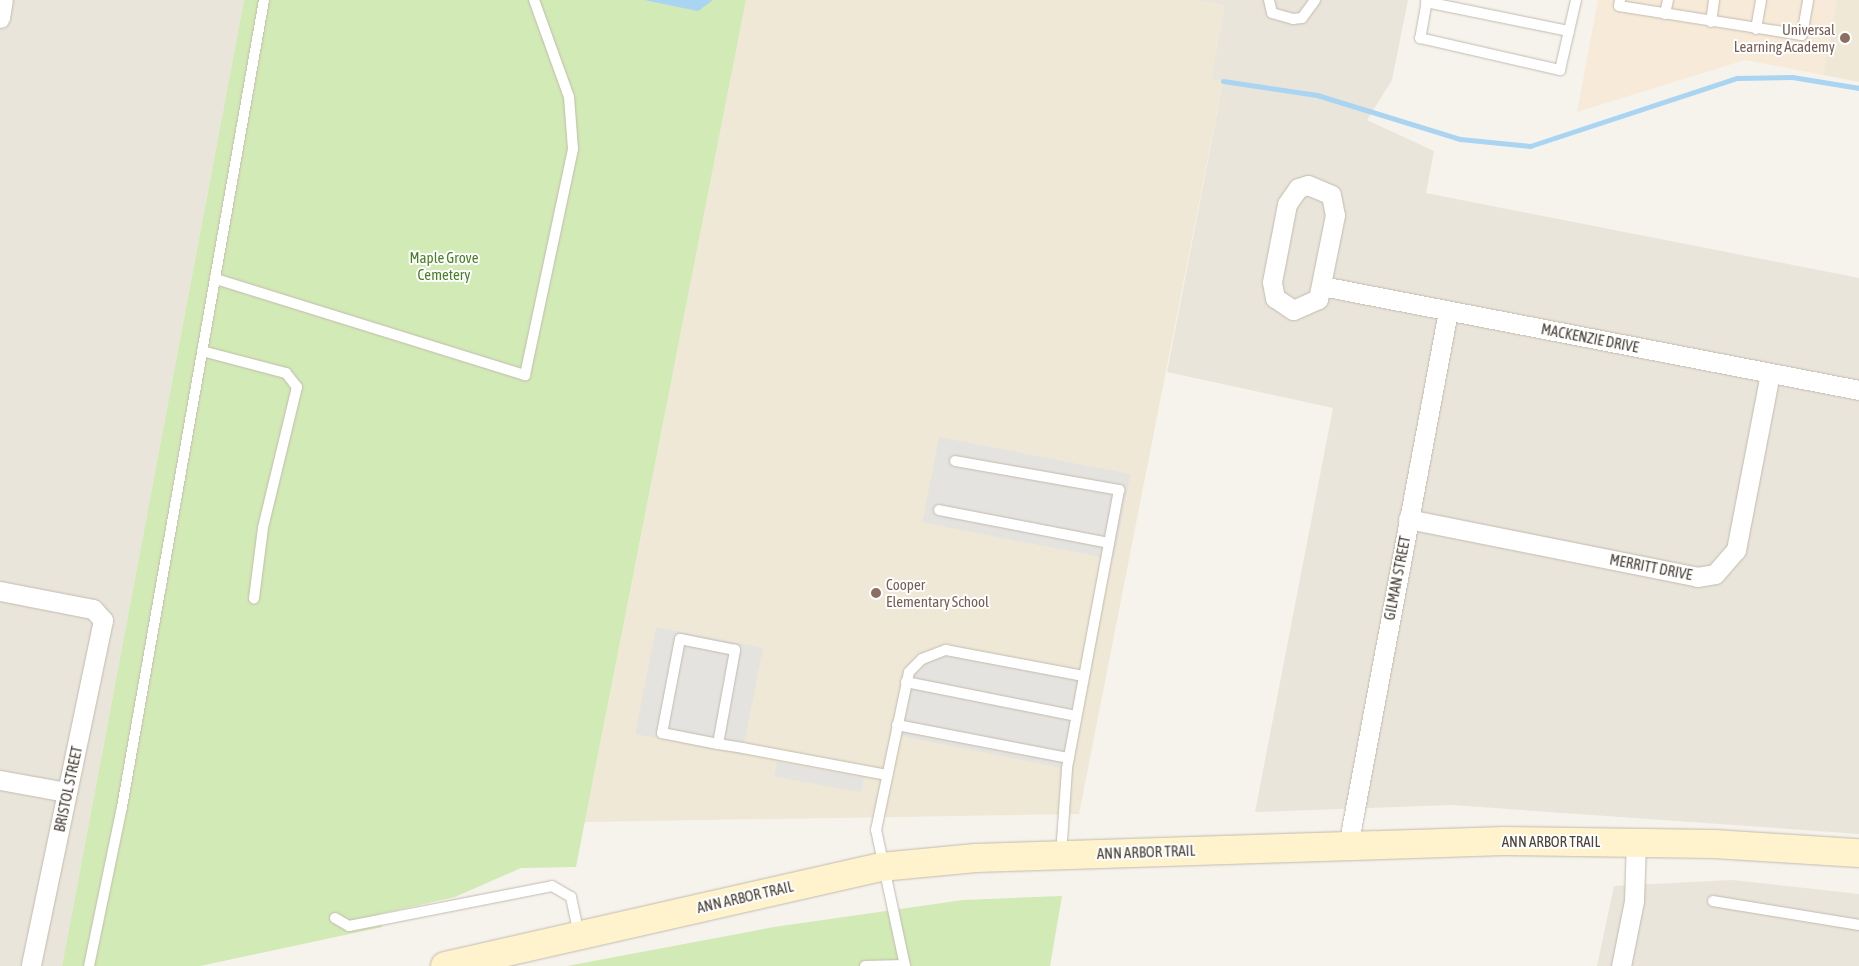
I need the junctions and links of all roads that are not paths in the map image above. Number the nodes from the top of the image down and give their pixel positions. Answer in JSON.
{"nodes":[{"id":1,"x":3,"y":0,"type":"edge"},
{"id":2,"x":264,"y":0,"type":"edge"},
{"id":3,"x":534,"y":0,"type":"edge"},
{"id":4,"x":1269,"y":0,"type":"edge"},
{"id":5,"x":1315,"y":0,"type":"edge"},
{"id":6,"x":1576,"y":0,"type":"edge"},
{"id":7,"x":1620,"y":0,"type":"edge"},
{"id":8,"x":1668,"y":0,"type":"edge"},
{"id":9,"x":1714,"y":0,"type":"edge"},
{"id":10,"x":1761,"y":0,"type":"edge"},
{"id":11,"x":1808,"y":0,"type":"edge"},
{"id":12,"x":1426,"y":1,"type":"edge"},
{"id":13,"x":1665,"y":14,"type":"junction"},
{"id":14,"x":0,"y":18,"type":"edge"},
{"id":15,"x":1711,"y":22,"type":"junction"},
{"id":16,"x":1756,"y":29,"type":"junction"},
{"id":17,"x":1569,"y":31,"type":"junction"},
{"id":18,"x":216,"y":279,"type":"junction"},
{"id":19,"x":1322,"y":286,"type":"junction"},
{"id":20,"x":1448,"y":310,"type":"junction"},
{"id":21,"x":202,"y":351,"type":"junction"},
{"id":22,"x":1770,"y":374,"type":"junction"},
{"id":23,"x":1859,"y":390,"type":"edge"},
{"id":24,"x":955,"y":461,"type":"dead end"},
{"id":25,"x":939,"y":510,"type":"dead end"},
{"id":26,"x":1408,"y":519,"type":"junction"},
{"id":27,"x":1109,"y":543,"type":"junction"},
{"id":28,"x":0,"y":591,"type":"edge"},
{"id":29,"x":254,"y":598,"type":"dead end"},
{"id":30,"x":1083,"y":676,"type":"junction"},
{"id":31,"x":906,"y":682,"type":"junction"},
{"id":32,"x":1076,"y":716,"type":"junction"},
{"id":33,"x":897,"y":725,"type":"junction"},
{"id":34,"x":718,"y":744,"type":"junction"},
{"id":35,"x":1069,"y":758,"type":"junction"},
{"id":36,"x":887,"y":775,"type":"junction"},
{"id":37,"x":0,"y":780,"type":"edge"},
{"id":38,"x":67,"y":792,"type":"junction"},
{"id":39,"x":1636,"y":842,"type":"junction"},
{"id":40,"x":1348,"y":846,"type":"junction"},
{"id":41,"x":1859,"y":853,"type":"edge"},
{"id":42,"x":1061,"y":854,"type":"junction"},
{"id":43,"x":881,"y":867,"type":"junction"},
{"id":44,"x":1713,"y":901,"type":"dead end"},
{"id":45,"x":335,"y":918,"type":"dead end"},
{"id":46,"x":1859,"y":925,"type":"edge"},
{"id":47,"x":580,"y":935,"type":"junction"},
{"id":48,"x":31,"y":966,"type":"edge"},
{"id":49,"x":88,"y":966,"type":"edge"},
{"id":50,"x":445,"y":966,"type":"edge"},
{"id":51,"x":865,"y":966,"type":"edge"},
{"id":52,"x":905,"y":966,"type":"edge"},
{"id":53,"x":1621,"y":966,"type":"edge"}],
"edges":[{"from":1,"to":14,"type":"street"},
{"from":2,"to":18,"type":"lane"},
{"from":3,"to":18,"type":"lane"},
{"from":4,"to":5,"type":"lane"},
{"from":6,"to":17,"type":"lane"},
{"from":7,"to":13,"type":"lane"},
{"from":8,"to":13,"type":"lane"},
{"from":9,"to":15,"type":"lane"},
{"from":10,"to":16,"type":"lane"},
{"from":11,"to":16,"type":"lane"},
{"from":12,"to":17,"type":"lane"},
{"from":12,"to":17,"type":"lane"},
{"from":13,"to":15,"type":"lane"},
{"from":15,"to":16,"type":"lane"},
{"from":18,"to":21,"type":"lane"},
{"from":19,"to":19,"type":"street"},
{"from":19,"to":20,"type":"street","name":"MACKENZIE DRIVE"},
{"from":20,"to":22,"type":"street","name":"MACKENZIE DRIVE"},
{"from":20,"to":26,"type":"street","name":"GILMAN STREET"},
{"from":21,"to":29,"type":"lane"},
{"from":21,"to":49,"type":"lane"},
{"from":22,"to":23,"type":"street","name":"MACKENZIE DRIVE"},
{"from":22,"to":26,"type":"street","name":"MERRITT DRIVE"},
{"from":24,"to":27,"type":"lane"},
{"from":25,"to":27,"type":"lane"},
{"from":26,"to":40,"type":"street","name":"GILMAN STREET"},
{"from":27,"to":30,"type":"lane"},
{"from":28,"to":38,"type":"street","name":"BRISTOL STREET"},
{"from":30,"to":31,"type":"lane"},
{"from":30,"to":32,"type":"lane"},
{"from":31,"to":32,"type":"lane"},
{"from":31,"to":33,"type":"lane"},
{"from":32,"to":35,"type":"lane"},
{"from":33,"to":35,"type":"lane"},
{"from":33,"to":36,"type":"lane"},
{"from":34,"to":34,"type":"lane"},
{"from":34,"to":36,"type":"lane"},
{"from":35,"to":42,"type":"lane"},
{"from":36,"to":43,"type":"lane"},
{"from":37,"to":38,"type":"street"},
{"from":38,"to":48,"type":"street","name":"BRISTOL STREET"},
{"from":39,"to":40,"type":"street","name":"ANN ARBOR TRAIL"},
{"from":39,"to":41,"type":"street","name":"ANN ARBOR TRAIL"},
{"from":39,"to":53,"type":"street"},
{"from":40,"to":42,"type":"street","name":"ANN ARBOR TRAIL"},
{"from":42,"to":43,"type":"street","name":"ANN ARBOR TRAIL"},
{"from":43,"to":47,"type":"street","name":"ANN ARBOR TRAIL"},
{"from":43,"to":52,"type":"lane"},
{"from":44,"to":46,"type":"lane"},
{"from":45,"to":47,"type":"lane"},
{"from":47,"to":50,"type":"street","name":"ANN ARBOR TRAIL"},
{"from":51,"to":52,"type":"lane"}]}
